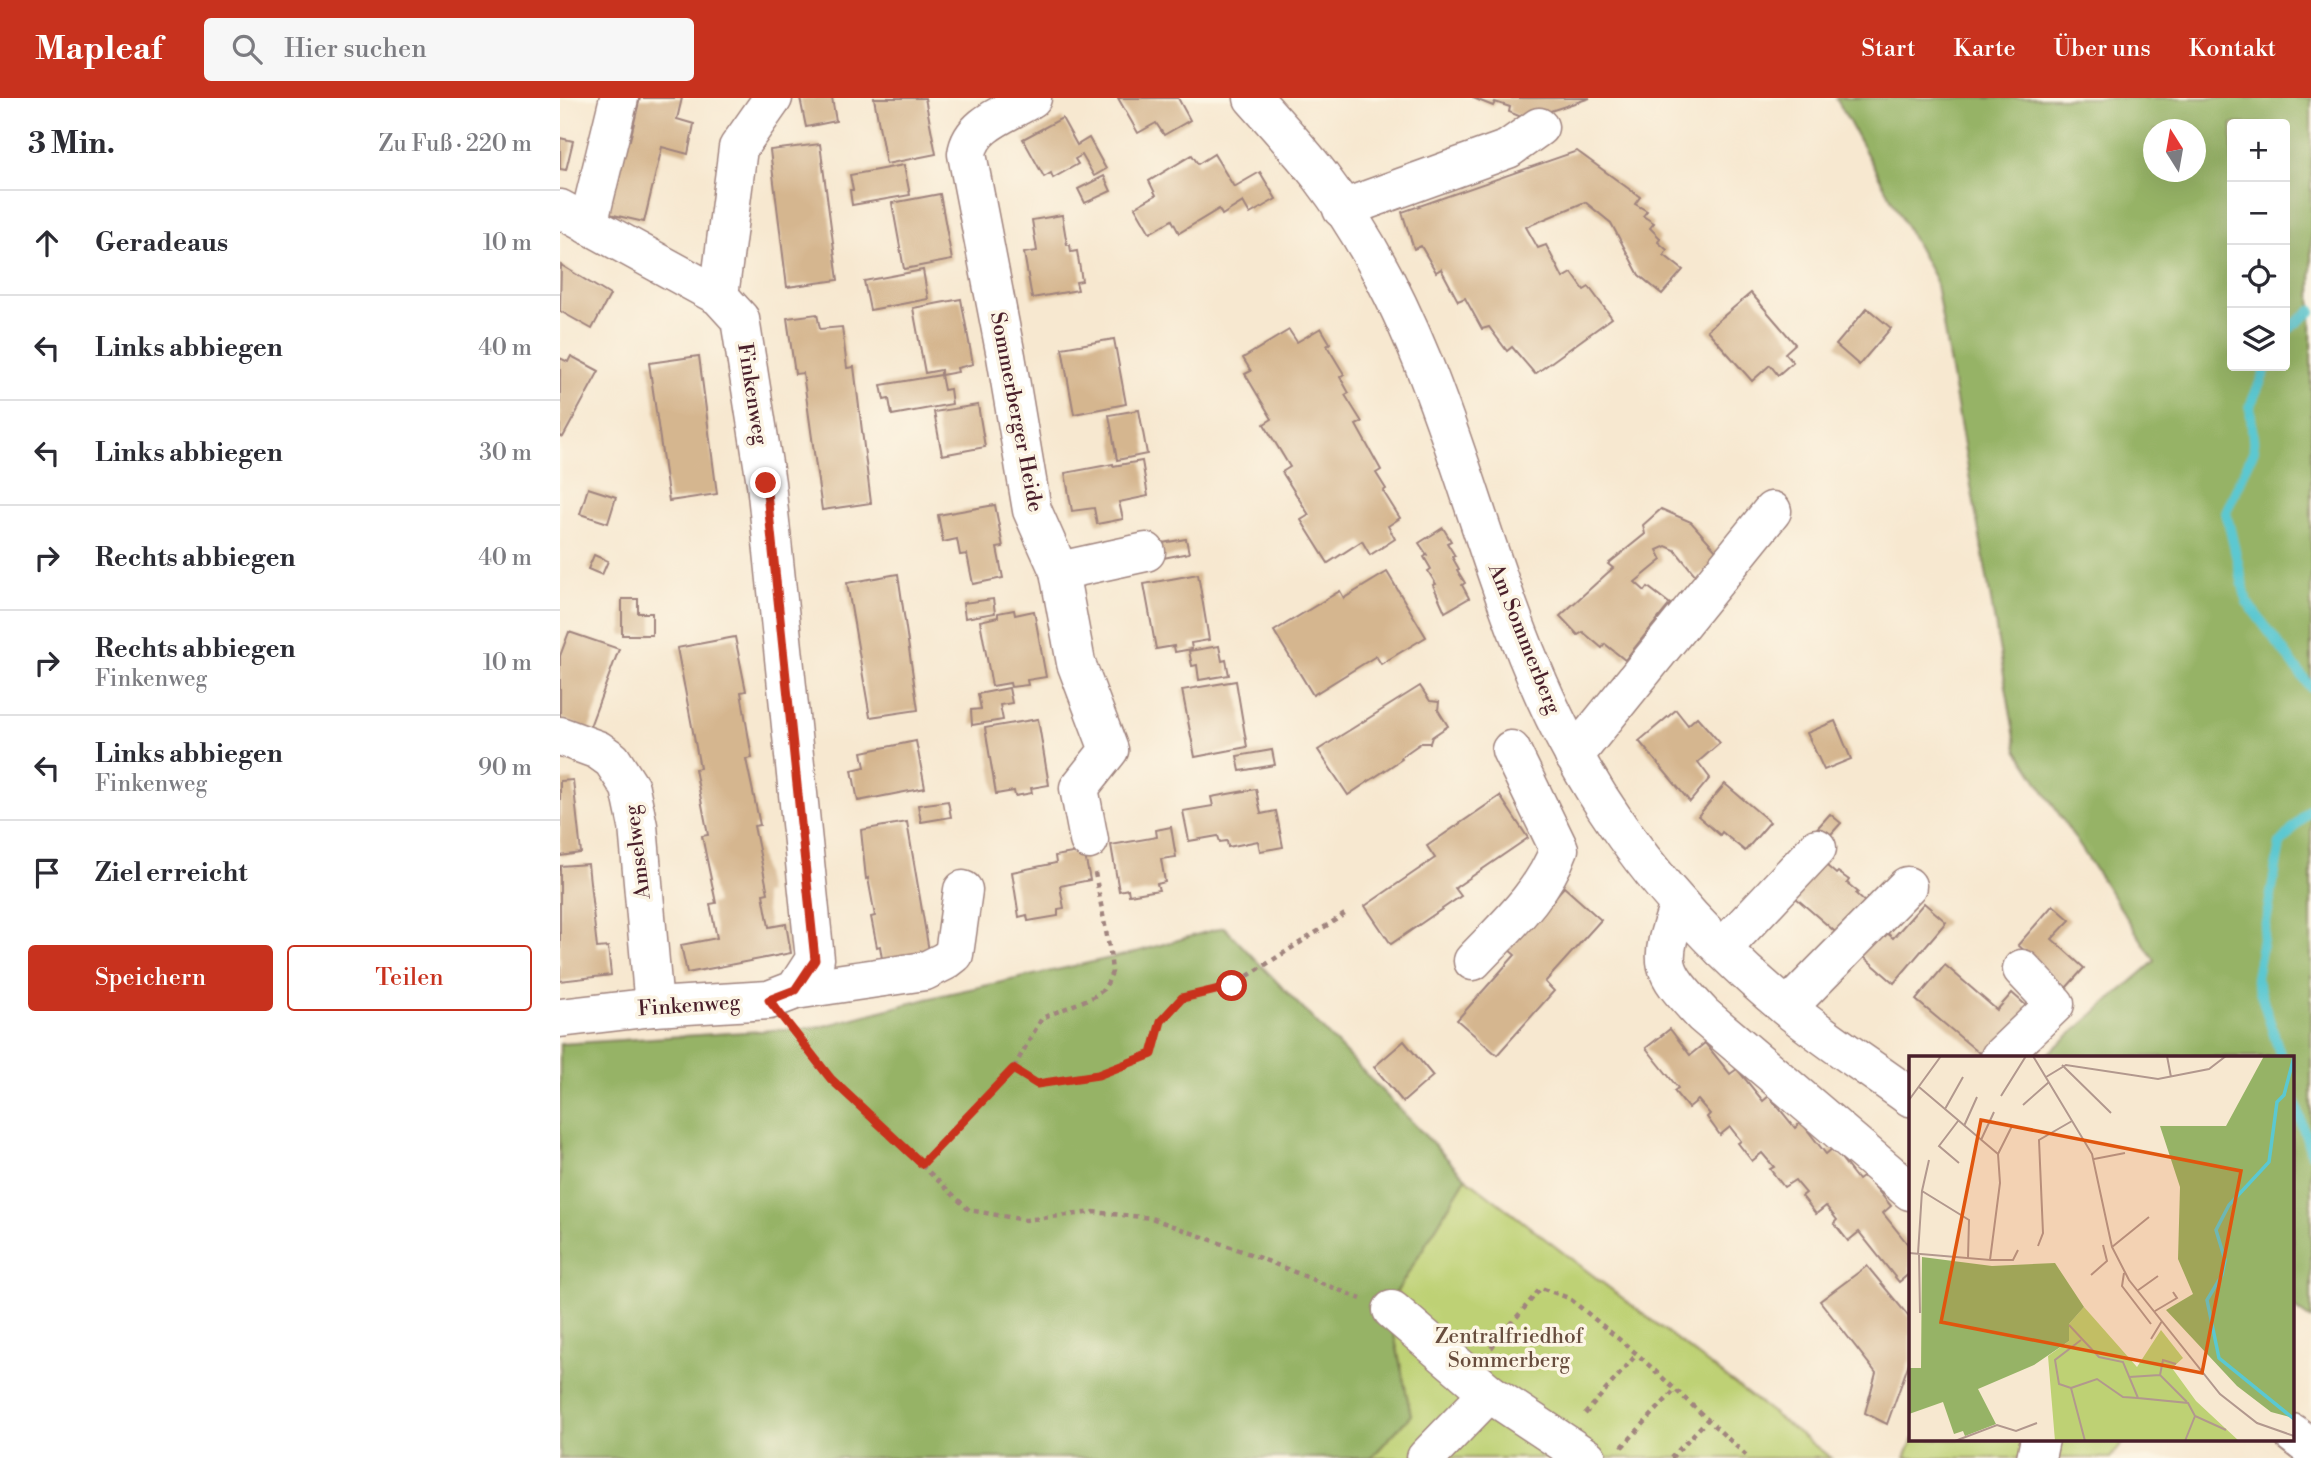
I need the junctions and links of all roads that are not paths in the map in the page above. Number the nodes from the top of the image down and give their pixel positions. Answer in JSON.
{"nodes":[{"id":1,"x":619,"y":98,"type":"edge"},
{"id":2,"x":773,"y":98,"type":"edge"},
{"id":3,"x":1032,"y":98,"type":"edge"},
{"id":4,"x":1253,"y":98,"type":"edge"},
{"id":5,"x":1538,"y":127,"type":"dead end"},
{"id":6,"x":1342,"y":209,"type":"junction"},
{"id":7,"x":574,"y":217,"type":"edge"},
{"id":8,"x":719,"y":296,"type":"junction"},
{"id":9,"x":1772,"y":511,"type":"dead end"},
{"id":10,"x":1146,"y":552,"type":"dead end"},
{"id":11,"x":1059,"y":571,"type":"junction"},
{"id":12,"x":560,"y":736,"type":"edge"},
{"id":13,"x":1511,"y":750,"type":"dead end"},
{"id":14,"x":1574,"y":756,"type":"junction"},
{"id":15,"x":1090,"y":841,"type":"road end"},
{"id":16,"x":1817,"y":848,"type":"dead end"},
{"id":17,"x":1906,"y":886,"type":"dead end"},
{"id":18,"x":963,"y":890,"type":"dead end"},
{"id":19,"x":1679,"y":905,"type":"junction"},
{"id":20,"x":1722,"y":949,"type":"junction"},
{"id":21,"x":1473,"y":961,"type":"dead end"},
{"id":22,"x":2022,"y":969,"type":"dead end"},
{"id":23,"x":782,"y":995,"type":"junction"},
{"id":24,"x":654,"y":1007,"type":"junction"},
{"id":25,"x":1787,"y":1008,"type":"junction"},
{"id":26,"x":560,"y":1018,"type":"edge"},
{"id":27,"x":2001,"y":1056,"type":"edge"},
{"id":28,"x":1909,"y":1096,"type":"edge"},
{"id":29,"x":1909,"y":1190,"type":"edge"},
{"id":30,"x":1392,"y":1310,"type":"road end"},
{"id":31,"x":1479,"y":1384,"type":"junction"},
{"id":32,"x":2294,"y":1435,"type":"edge"},
{"id":33,"x":2040,"y":1440,"type":"edge"},
{"id":34,"x":2311,"y":1448,"type":"edge"},
{"id":35,"x":1590,"y":1449,"type":"edge"},
{"id":36,"x":1426,"y":1458,"type":"edge"},
{"id":37,"x":2036,"y":1458,"type":"edge"}],
"edges":[{"from":1,"to":7,"type":"street","name":"Finkenweg"},
{"from":2,"to":8,"type":"street"},
{"from":3,"to":11,"type":"street","name":"Sommerberger Heide"},
{"from":4,"to":6,"type":"street","name":"Am Sommerberg"},
{"from":5,"to":6,"type":"street"},
{"from":6,"to":14,"type":"street","name":"Am Sommerberg"},
{"from":7,"to":8,"type":"street","name":"Finkenweg"},
{"from":8,"to":23,"type":"street","name":"Finkenweg"},
{"from":9,"to":14,"type":"street"},
{"from":10,"to":11,"type":"street"},
{"from":11,"to":15,"type":"street","name":"Sommerberger Heide"},
{"from":12,"to":24,"type":"street","name":"Amselweg"},
{"from":13,"to":21,"type":"street"},
{"from":14,"to":19,"type":"street","name":"Am Sommerberg"},
{"from":16,"to":20,"type":"street"},
{"from":17,"to":25,"type":"street"},
{"from":18,"to":23,"type":"street"},
{"from":19,"to":20,"type":"street","name":"Am Sommerberg"},
{"from":19,"to":29,"type":"street"},
{"from":20,"to":25,"type":"street","name":"Am Sommerberg"},
{"from":22,"to":27,"type":"street"},
{"from":23,"to":24,"type":"street","name":"Finkenweg"},
{"from":24,"to":26,"type":"street","name":"Finkenweg"},
{"from":25,"to":28,"type":"street","name":"Am Sommerberg"},
{"from":30,"to":31,"type":"street"},
{"from":31,"to":35,"type":"street"},
{"from":31,"to":36,"type":"street"},
{"from":32,"to":34,"type":"street"},
{"from":33,"to":37,"type":"street"}]}
